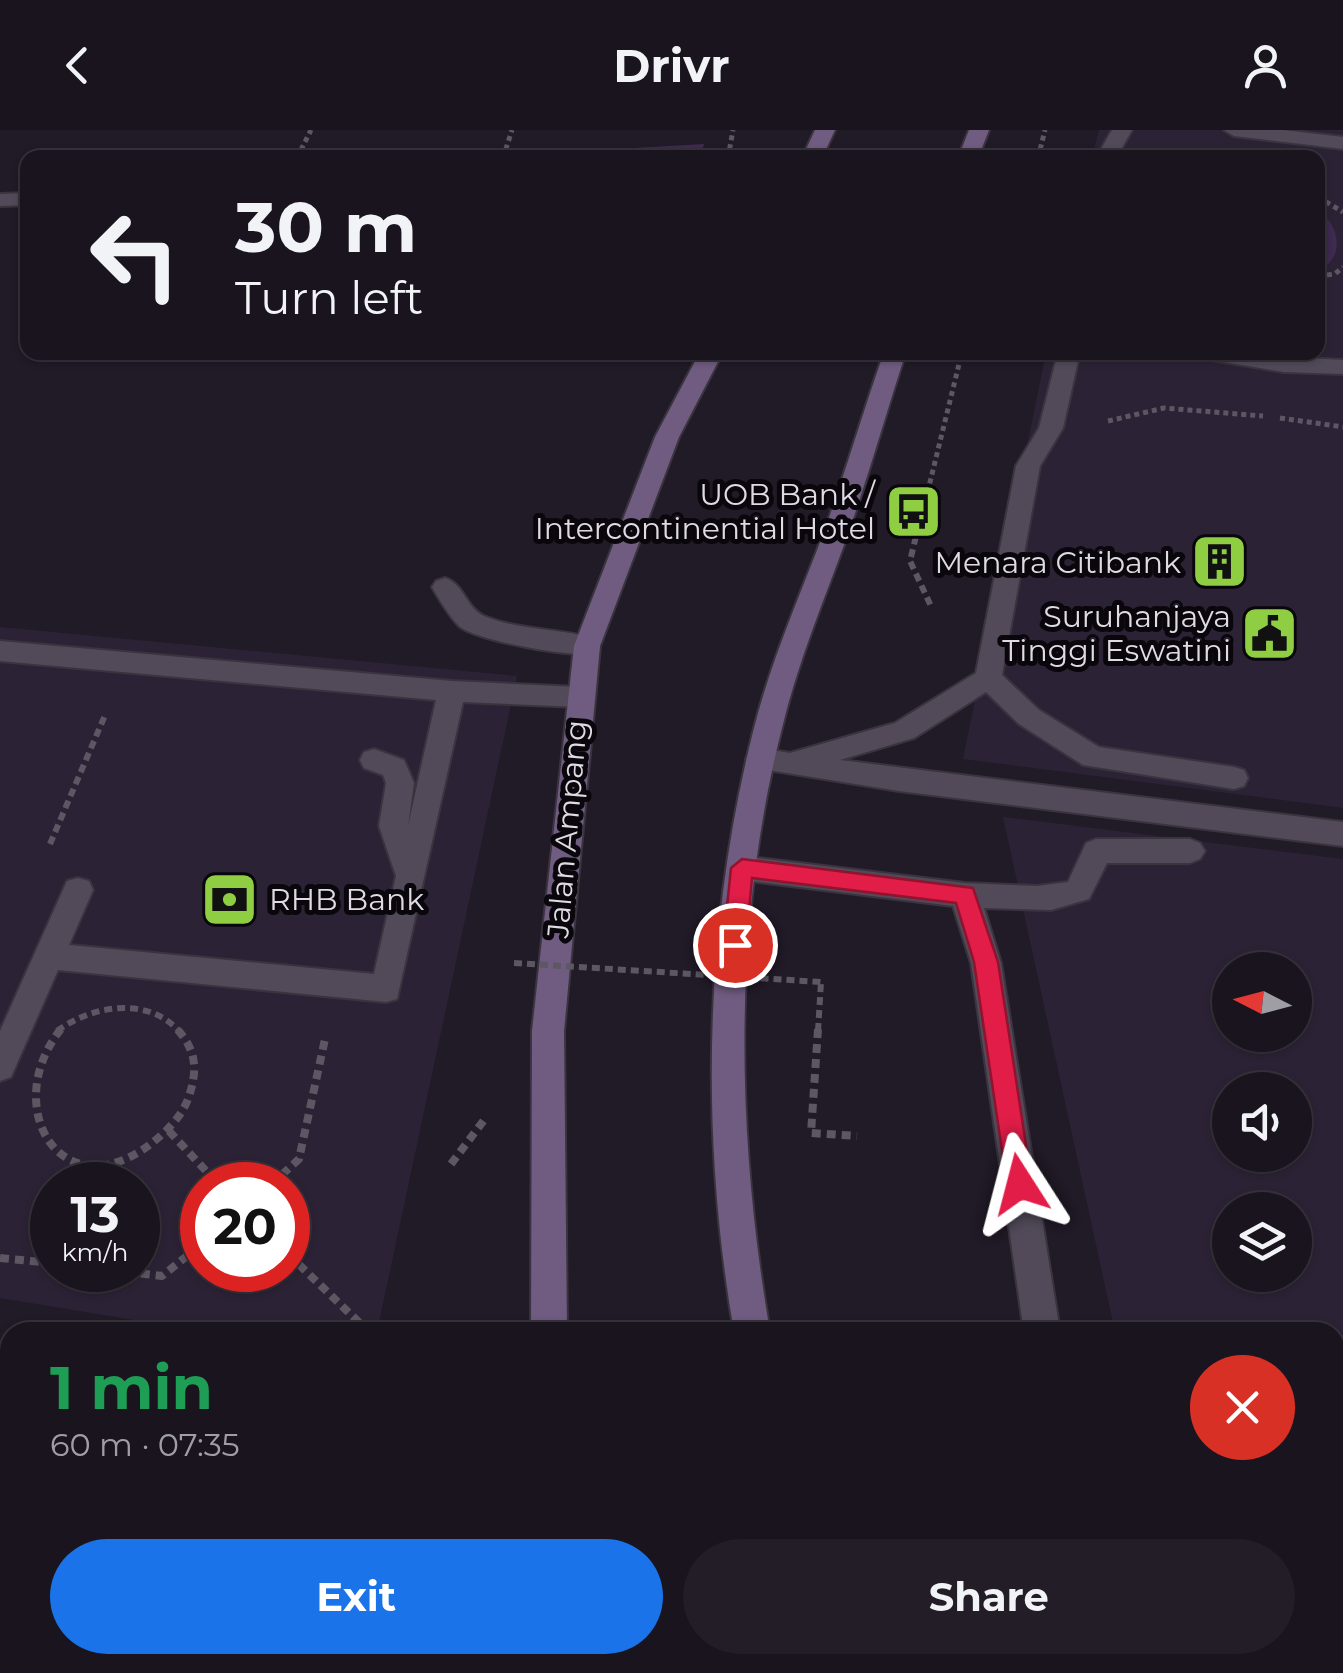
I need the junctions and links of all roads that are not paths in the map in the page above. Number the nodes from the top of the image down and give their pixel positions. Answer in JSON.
{"nodes":[{"id":1,"x":1234,"y":130,"type":"edge"},
{"id":2,"x":1343,"y":143,"type":"edge"},
{"id":3,"x":708,"y":360,"type":"edge"},
{"id":4,"x":892,"y":360,"type":"edge"},
{"id":5,"x":1048,"y":360,"type":"edge"},
{"id":6,"x":1066,"y":360,"type":"edge"},
{"id":7,"x":1254,"y":360,"type":"edge"},
{"id":8,"x":1343,"y":367,"type":"edge"},
{"id":9,"x":1028,"y":466,"type":"junction"},
{"id":10,"x":445,"y":587,"type":"dead end"},
{"id":11,"x":588,"y":646,"type":"junction"},
{"id":12,"x":0,"y":651,"type":"edge"},
{"id":13,"x":988,"y":678,"type":"junction"},
{"id":14,"x":452,"y":691,"type":"junction"},
{"id":15,"x":579,"y":696,"type":"junction"},
{"id":16,"x":374,"y":760,"type":"dead end"},
{"id":17,"x":773,"y":762,"type":"junction"},
{"id":18,"x":1234,"y":778,"type":"dead end"},
{"id":19,"x":1343,"y":834,"type":"edge"},
{"id":20,"x":1190,"y":851,"type":"dead end"},
{"id":21,"x":742,"y":868,"type":"junction"},
{"id":22,"x":412,"y":876,"type":"junction"},
{"id":23,"x":78,"y":890,"type":"dead end"},
{"id":24,"x":965,"y":894,"type":"junction"},
{"id":25,"x":50,"y":956,"type":"junction"},
{"id":26,"x":0,"y":1067,"type":"edge"},
{"id":27,"x":550,"y":1322,"type":"edge"},
{"id":28,"x":751,"y":1322,"type":"edge"},
{"id":29,"x":1040,"y":1322,"type":"edge"}],
"edges":[{"from":1,"to":2,"type":"street"},
{"from":3,"to":11,"type":"main road","name":"Jalan Ampang"},
{"from":4,"to":17,"type":"main road"},
{"from":5,"to":9,"type":"street"},
{"from":6,"to":9,"type":"street"},
{"from":7,"to":8,"type":"street"},
{"from":9,"to":13,"type":"street"},
{"from":10,"to":11,"type":"street"},
{"from":11,"to":15,"type":"main road","name":"Jalan Ampang"},
{"from":12,"to":14,"type":"street"},
{"from":13,"to":17,"type":"street"},
{"from":13,"to":18,"type":"street"},
{"from":14,"to":15,"type":"street"},
{"from":14,"to":22,"type":"street"},
{"from":15,"to":27,"type":"main road","name":"Jalan Ampang"},
{"from":16,"to":22,"type":"street"},
{"from":17,"to":19,"type":"street"},
{"from":17,"to":21,"type":"main road"},
{"from":20,"to":24,"type":"street"},
{"from":21,"to":24,"type":"street"},
{"from":21,"to":28,"type":"main road"},
{"from":22,"to":25,"type":"street"},
{"from":23,"to":25,"type":"street"},
{"from":24,"to":29,"type":"street"},
{"from":25,"to":26,"type":"street"}]}
